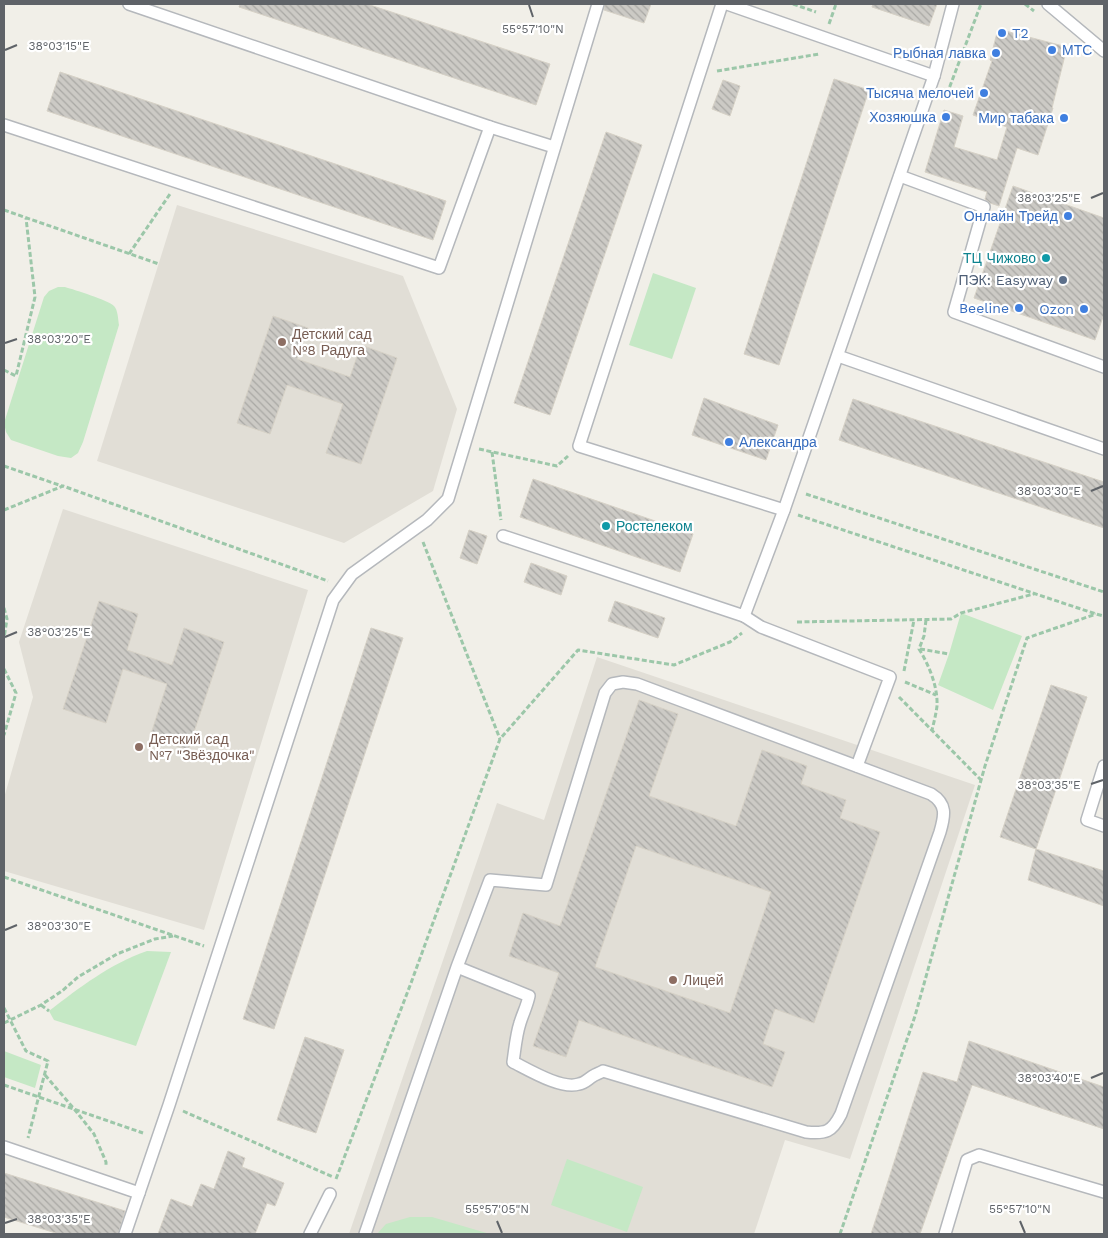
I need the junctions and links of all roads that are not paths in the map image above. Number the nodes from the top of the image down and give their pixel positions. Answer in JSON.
{"nodes":[{"id":1,"x":129,"y":4,"type":"edge"},
{"id":2,"x":598,"y":4,"type":"edge"},
{"id":3,"x":722,"y":4,"type":"edge"},
{"id":4,"x":727,"y":4,"type":"edge"},
{"id":5,"x":952,"y":4,"type":"edge"},
{"id":6,"x":1048,"y":4,"type":"edge"},
{"id":7,"x":1104,"y":50,"type":"edge"},
{"id":8,"x":934,"y":76,"type":"junction"},
{"id":9,"x":4,"y":125,"type":"edge"},
{"id":10,"x":490,"y":127,"type":"junction"},
{"id":11,"x":554,"y":147,"type":"junction"},
{"id":12,"x":900,"y":176,"type":"junction"},
{"id":13,"x":838,"y":356,"type":"junction"},
{"id":14,"x":1104,"y":367,"type":"edge"},
{"id":15,"x":1104,"y":449,"type":"edge"},
{"id":16,"x":784,"y":510,"type":"junction"},
{"id":17,"x":503,"y":536,"type":"road end"},
{"id":18,"x":744,"y":616,"type":"junction"},
{"id":19,"x":857,"y":766,"type":"junction"},
{"id":20,"x":1104,"y":766,"type":"edge"},
{"id":21,"x":1104,"y":826,"type":"edge"},
{"id":22,"x":457,"y":967,"type":"junction"},
{"id":23,"x":4,"y":1147,"type":"edge"},
{"id":24,"x":139,"y":1192,"type":"junction"},
{"id":25,"x":1104,"y":1192,"type":"edge"},
{"id":26,"x":330,"y":1194,"type":"dead end"},
{"id":27,"x":125,"y":1234,"type":"edge"},
{"id":28,"x":310,"y":1234,"type":"edge"},
{"id":29,"x":365,"y":1234,"type":"edge"},
{"id":30,"x":945,"y":1234,"type":"edge"}],
"edges":[{"from":1,"to":10,"type":"lane"},
{"from":2,"to":11,"type":"lane"},
{"from":3,"to":16,"type":"lane"},
{"from":4,"to":8,"type":"lane"},
{"from":5,"to":8,"type":"lane"},
{"from":6,"to":7,"type":"lane"},
{"from":8,"to":12,"type":"lane"},
{"from":9,"to":10,"type":"lane"},
{"from":10,"to":11,"type":"lane"},
{"from":11,"to":24,"type":"lane"},
{"from":12,"to":13,"type":"lane"},
{"from":12,"to":14,"type":"lane"},
{"from":13,"to":15,"type":"lane"},
{"from":13,"to":16,"type":"lane"},
{"from":16,"to":18,"type":"lane"},
{"from":17,"to":18,"type":"lane"},
{"from":18,"to":19,"type":"lane"},
{"from":19,"to":22,"type":"lane"},
{"from":19,"to":22,"type":"lane"},
{"from":20,"to":21,"type":"lane"},
{"from":22,"to":29,"type":"lane"},
{"from":23,"to":24,"type":"lane"},
{"from":24,"to":27,"type":"lane"},
{"from":25,"to":30,"type":"lane"},
{"from":26,"to":28,"type":"lane"}]}
